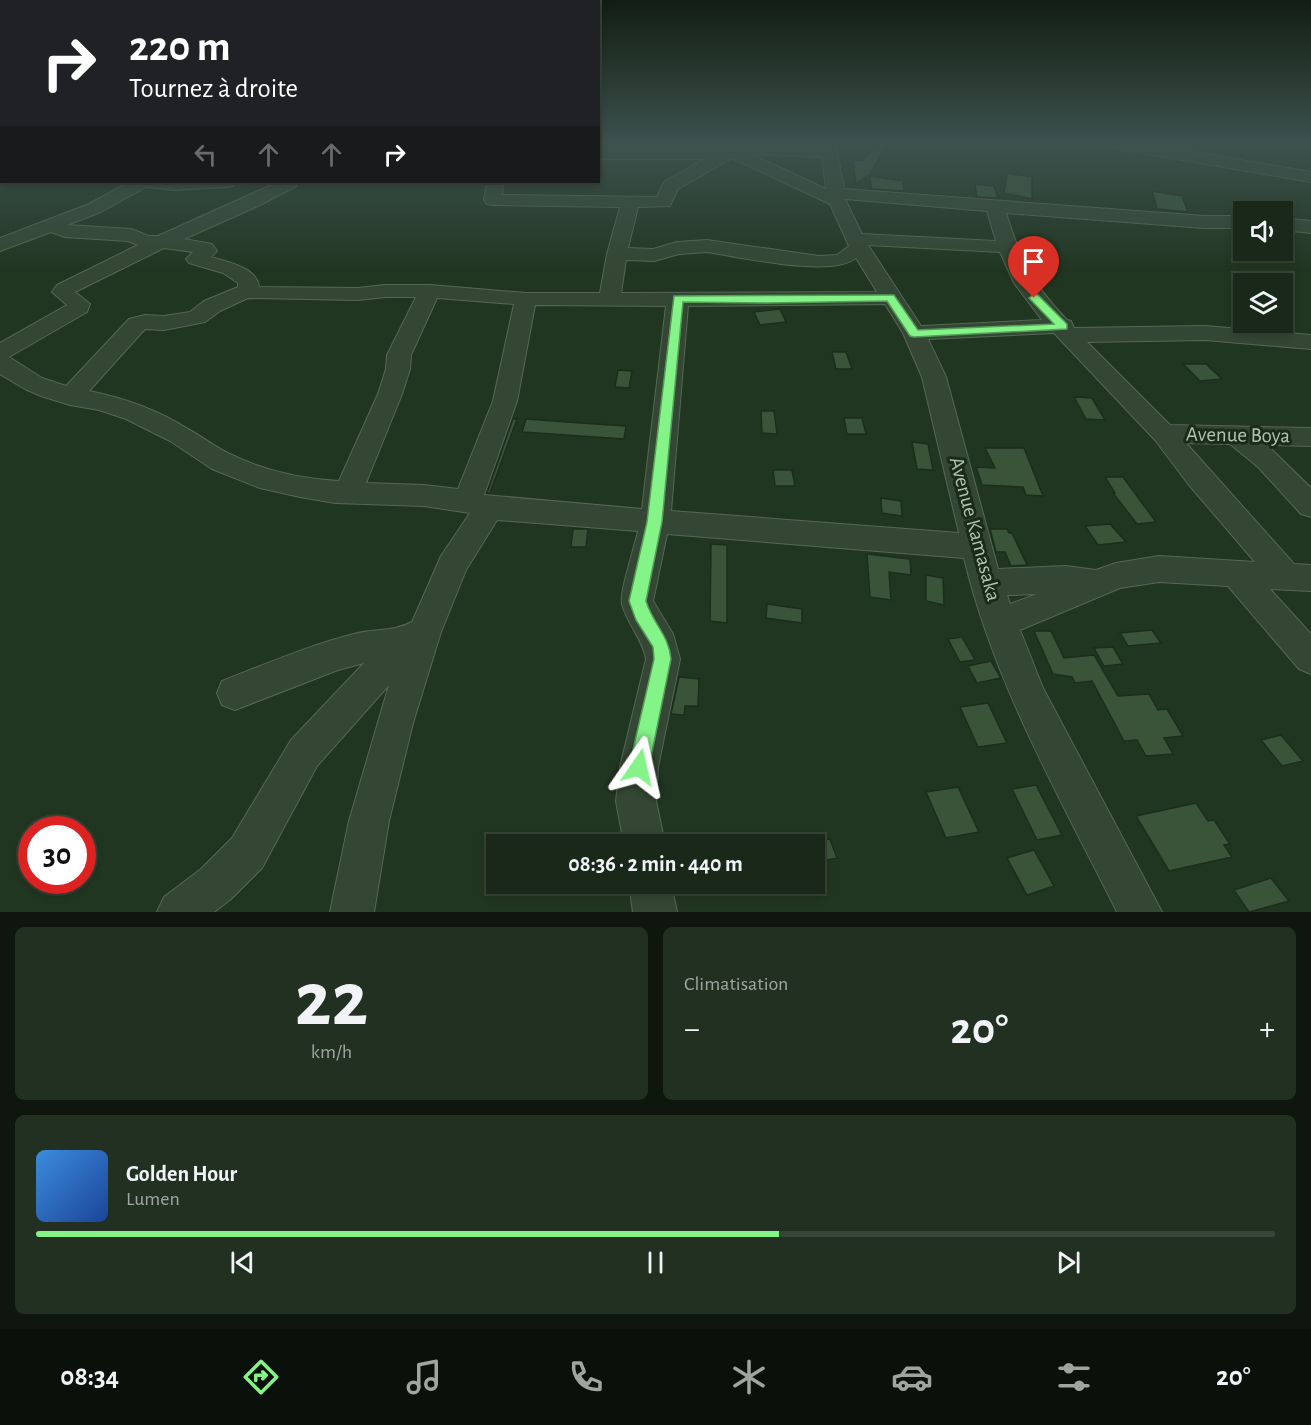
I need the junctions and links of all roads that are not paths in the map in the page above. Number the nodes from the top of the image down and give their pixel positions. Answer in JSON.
{"nodes":[{"id":1,"x":137,"y":185,"type":"edge"},
{"id":2,"x":285,"y":185,"type":"edge"},
{"id":3,"x":495,"y":185,"type":"edge"},
{"id":4,"x":673,"y":185,"type":"edge"},
{"id":5,"x":805,"y":185,"type":"edge"},
{"id":6,"x":833,"y":185,"type":"edge"},
{"id":7,"x":835,"y":197,"type":"junction"},
{"id":8,"x":630,"y":202,"type":"junction"},
{"id":9,"x":994,"y":207,"type":"junction"},
{"id":10,"x":1233,"y":222,"type":"edge"},
{"id":11,"x":51,"y":225,"type":"junction"},
{"id":12,"x":1293,"y":225,"type":"edge"},
{"id":13,"x":1311,"y":227,"type":"edge"},
{"id":14,"x":161,"y":242,"type":"junction"},
{"id":15,"x":857,"y":243,"type":"junction"},
{"id":16,"x":0,"y":245,"type":"edge"},
{"id":17,"x":1007,"y":247,"type":"junction"},
{"id":18,"x":617,"y":254,"type":"junction"},
{"id":19,"x":249,"y":290,"type":"junction"},
{"id":20,"x":430,"y":291,"type":"junction"},
{"id":21,"x":678,"y":298,"type":"junction"},
{"id":22,"x":890,"y":298,"type":"junction"},
{"id":23,"x":526,"y":299,"type":"junction"},
{"id":24,"x":610,"y":299,"type":"junction"},
{"id":25,"x":1066,"y":331,"type":"junction"},
{"id":26,"x":914,"y":333,"type":"junction"},
{"id":27,"x":1311,"y":342,"type":"edge"},
{"id":28,"x":0,"y":353,"type":"edge"},
{"id":29,"x":0,"y":362,"type":"edge"},
{"id":30,"x":70,"y":397,"type":"junction"},
{"id":31,"x":1164,"y":434,"type":"junction"},
{"id":32,"x":1237,"y":436,"type":"junction"},
{"id":33,"x":1311,"y":437,"type":"edge"},
{"id":34,"x":348,"y":493,"type":"junction"},
{"id":35,"x":479,"y":504,"type":"junction"},
{"id":36,"x":1311,"y":506,"type":"edge"},
{"id":37,"x":655,"y":522,"type":"junction"},
{"id":38,"x":976,"y":548,"type":"junction"},
{"id":39,"x":1235,"y":572,"type":"junction"},
{"id":40,"x":1298,"y":577,"type":"edge"},
{"id":41,"x":986,"y":583,"type":"junction"},
{"id":42,"x":1098,"y":584,"type":"junction"},
{"id":43,"x":1000,"y":623,"type":"junction"},
{"id":44,"x":416,"y":637,"type":"junction"},
{"id":45,"x":1311,"y":658,"type":"edge"},
{"id":46,"x":235,"y":693,"type":"dead end"},
{"id":47,"x":642,"y":834,"type":"edge"},
{"id":48,"x":652,"y":894,"type":"edge"},
{"id":49,"x":179,"y":912,"type":"edge"},
{"id":50,"x":352,"y":912,"type":"edge"},
{"id":51,"x":655,"y":912,"type":"edge"},
{"id":52,"x":1140,"y":912,"type":"edge"}],
"edges":[{"from":1,"to":11,"type":"street"},
{"from":2,"to":14,"type":"street"},
{"from":3,"to":8,"type":"street"},
{"from":4,"to":8,"type":"street"},
{"from":5,"to":7,"type":"street"},
{"from":6,"to":7,"type":"street","name":"Avenue Kamasaka"},
{"from":7,"to":9,"type":"street"},
{"from":7,"to":15,"type":"street","name":"Avenue Kamasaka"},
{"from":8,"to":18,"type":"street"},
{"from":9,"to":10,"type":"street"},
{"from":9,"to":17,"type":"street"},
{"from":11,"to":14,"type":"street"},
{"from":11,"to":16,"type":"street"},
{"from":12,"to":13,"type":"street"},
{"from":14,"to":19,"type":"street"},
{"from":14,"to":28,"type":"street"},
{"from":15,"to":17,"type":"street"},
{"from":15,"to":18,"type":"street"},
{"from":15,"to":22,"type":"street","name":"Avenue Kamasaka"},
{"from":17,"to":25,"type":"street"},
{"from":18,"to":24,"type":"street"},
{"from":19,"to":20,"type":"street"},
{"from":19,"to":30,"type":"street"},
{"from":20,"to":23,"type":"street"},
{"from":20,"to":34,"type":"street"},
{"from":21,"to":22,"type":"street"},
{"from":21,"to":24,"type":"street"},
{"from":21,"to":37,"type":"street"},
{"from":22,"to":26,"type":"street","name":"Avenue Kamasaka"},
{"from":23,"to":24,"type":"street"},
{"from":23,"to":35,"type":"street"},
{"from":25,"to":26,"type":"street"},
{"from":25,"to":27,"type":"street"},
{"from":25,"to":31,"type":"street"},
{"from":26,"to":38,"type":"street","name":"Avenue Kamasaka"},
{"from":29,"to":30,"type":"street"},
{"from":30,"to":34,"type":"street"},
{"from":31,"to":32,"type":"street","name":"Avenue Boya"},
{"from":31,"to":40,"type":"street"},
{"from":32,"to":33,"type":"street","name":"Avenue Boya"},
{"from":32,"to":36,"type":"street"},
{"from":34,"to":35,"type":"street"},
{"from":35,"to":37,"type":"street"},
{"from":35,"to":44,"type":"street"},
{"from":37,"to":38,"type":"street"},
{"from":37,"to":47,"type":"street"},
{"from":38,"to":41,"type":"street","name":"Avenue Kamasaka"},
{"from":39,"to":40,"type":"street"},
{"from":39,"to":42,"type":"street"},
{"from":39,"to":45,"type":"street"},
{"from":41,"to":42,"type":"street"},
{"from":41,"to":43,"type":"street","name":"Avenue Kamasaka"},
{"from":42,"to":43,"type":"street"},
{"from":43,"to":52,"type":"street","name":"Avenue Kamasaka"},
{"from":44,"to":46,"type":"street"},
{"from":44,"to":49,"type":"street"},
{"from":44,"to":50,"type":"street"},
{"from":48,"to":51,"type":"street"}]}
